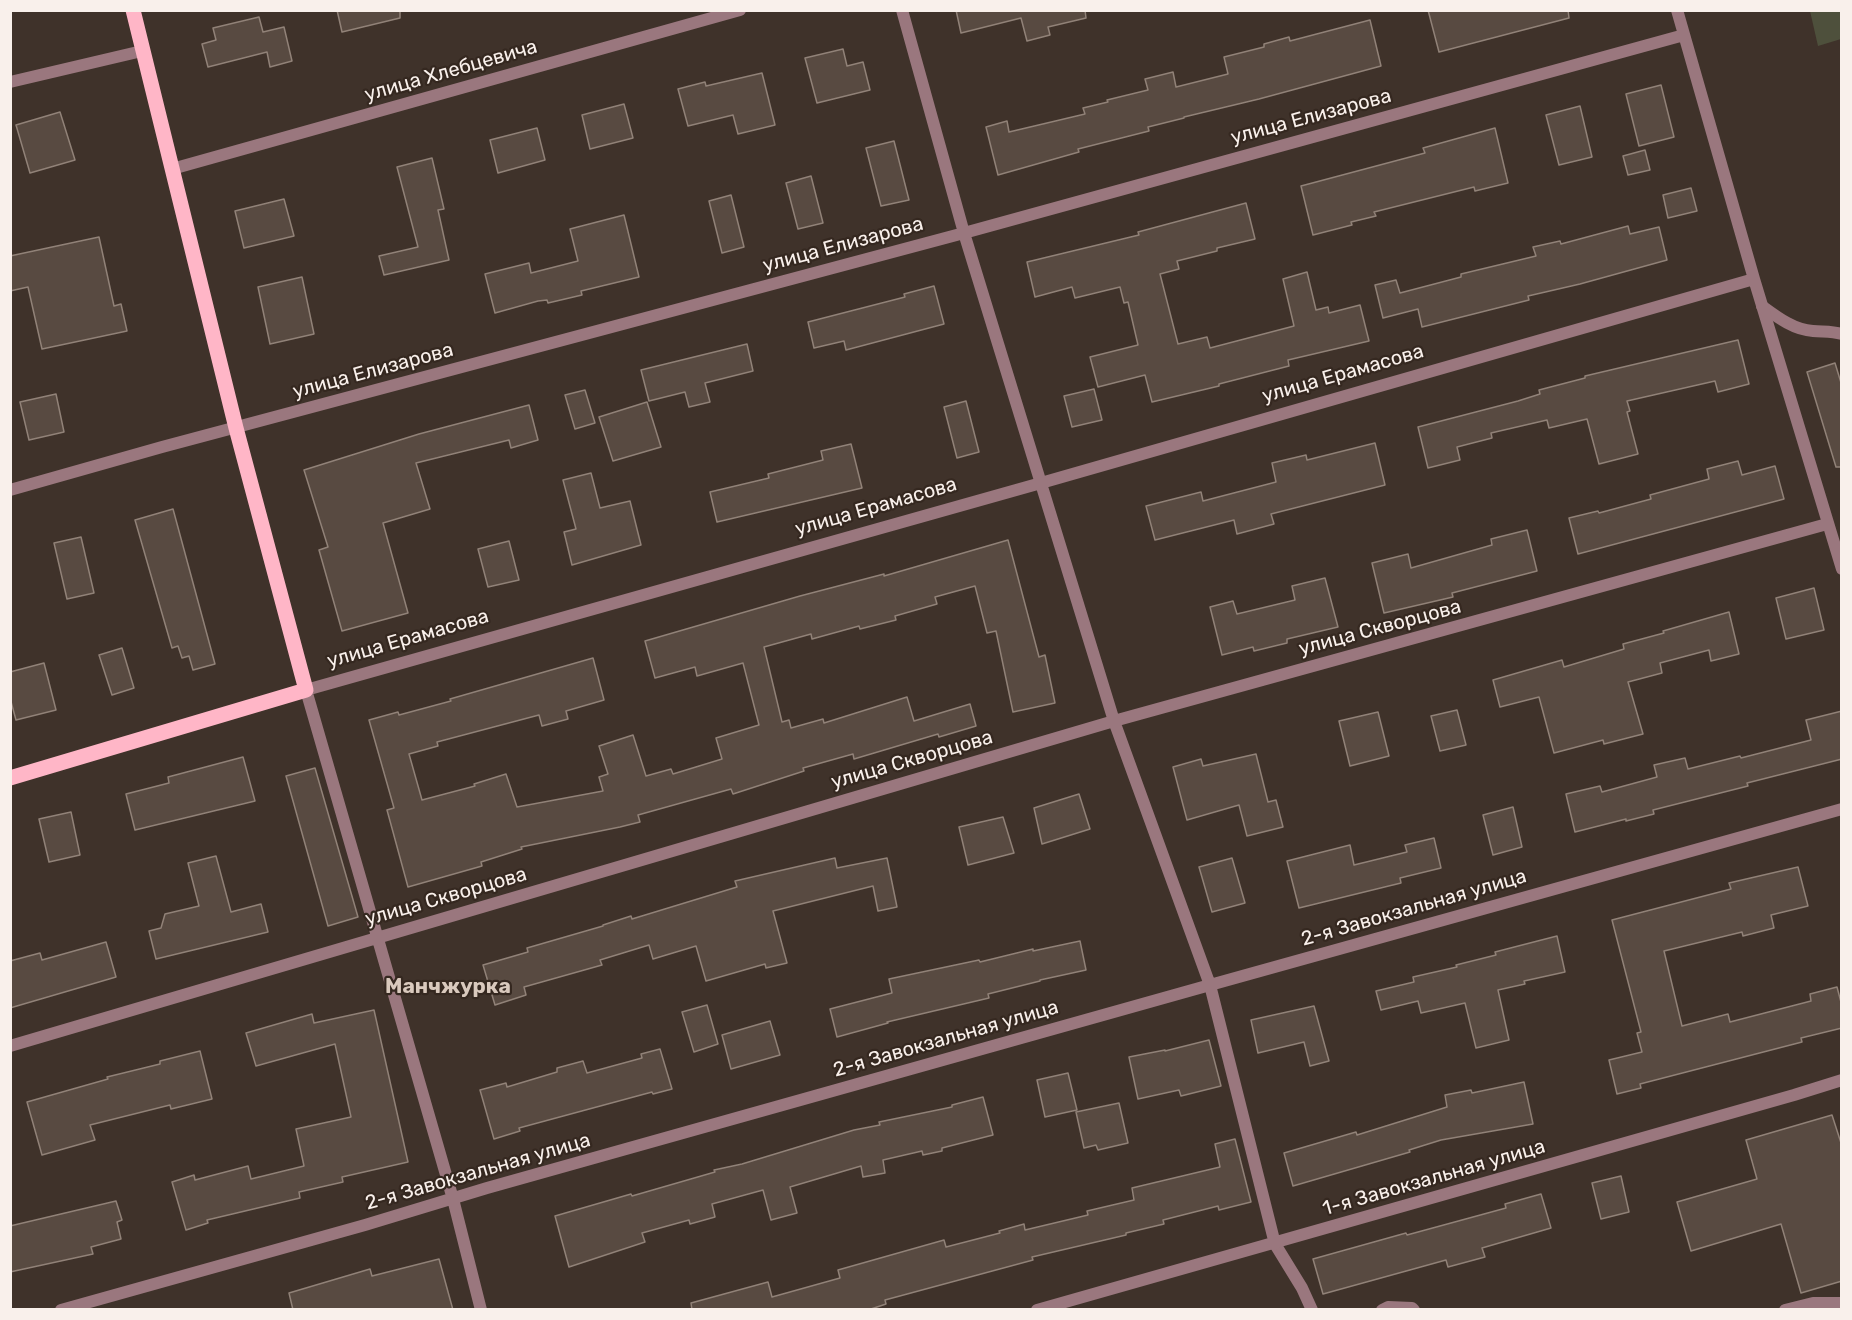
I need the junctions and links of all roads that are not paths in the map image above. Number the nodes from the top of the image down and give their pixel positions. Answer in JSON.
{"nodes":[{"id":1,"x":133,"y":10,"type":"edge"},
{"id":2,"x":740,"y":10,"type":"edge"},
{"id":3,"x":902,"y":10,"type":"edge"},
{"id":4,"x":1677,"y":10,"type":"edge"},
{"id":5,"x":1684,"y":35,"type":"junction"},
{"id":6,"x":142,"y":51,"type":"junction"},
{"id":7,"x":10,"y":82,"type":"edge"},
{"id":8,"x":172,"y":170,"type":"junction"},
{"id":9,"x":964,"y":233,"type":"junction"},
{"id":10,"x":1754,"y":279,"type":"junction"},
{"id":11,"x":1762,"y":306,"type":"junction"},
{"id":12,"x":1842,"y":334,"type":"edge"},
{"id":13,"x":236,"y":428,"type":"junction"},
{"id":14,"x":1041,"y":483,"type":"junction"},
{"id":15,"x":10,"y":490,"type":"edge"},
{"id":16,"x":1827,"y":524,"type":"junction"},
{"id":17,"x":1842,"y":569,"type":"edge"},
{"id":18,"x":306,"y":690,"type":"junction"},
{"id":19,"x":1114,"y":721,"type":"junction"},
{"id":20,"x":10,"y":778,"type":"edge"},
{"id":21,"x":1842,"y":809,"type":"edge"},
{"id":22,"x":379,"y":937,"type":"junction"},
{"id":23,"x":1210,"y":985,"type":"junction"},
{"id":24,"x":10,"y":1046,"type":"edge"},
{"id":25,"x":1842,"y":1080,"type":"edge"},
{"id":26,"x":453,"y":1199,"type":"junction"},
{"id":27,"x":1275,"y":1244,"type":"junction"},
{"id":28,"x":1842,"y":1303,"type":"edge"},
{"id":29,"x":61,"y":1310,"type":"edge"},
{"id":30,"x":481,"y":1310,"type":"edge"},
{"id":31,"x":1037,"y":1310,"type":"edge"},
{"id":32,"x":1312,"y":1310,"type":"edge"},
{"id":33,"x":1382,"y":1310,"type":"edge"},
{"id":34,"x":1414,"y":1310,"type":"edge"},
{"id":35,"x":1785,"y":1310,"type":"edge"}],
"edges":[{"from":1,"to":6,"type":"main road"},
{"from":2,"to":8,"type":"street","name":"улица Хлебцевича"},
{"from":3,"to":9,"type":"street"},
{"from":4,"to":5,"type":"street"},
{"from":5,"to":9,"type":"street","name":"улица Елизарова"},
{"from":5,"to":10,"type":"street"},
{"from":6,"to":7,"type":"street"},
{"from":6,"to":8,"type":"main road"},
{"from":8,"to":13,"type":"main road"},
{"from":9,"to":13,"type":"street","name":"улица Елизарова"},
{"from":9,"to":14,"type":"street"},
{"from":10,"to":11,"type":"street"},
{"from":10,"to":14,"type":"street","name":"улица Ерамасова"},
{"from":11,"to":12,"type":"street"},
{"from":11,"to":16,"type":"street"},
{"from":13,"to":15,"type":"street","name":"улица Елизарова"},
{"from":13,"to":18,"type":"main road"},
{"from":14,"to":18,"type":"street","name":"улица Ерамасова"},
{"from":14,"to":19,"type":"street"},
{"from":16,"to":17,"type":"street"},
{"from":16,"to":19,"type":"street","name":"улица Скворцова"},
{"from":18,"to":20,"type":"main road","name":"улица Ерамасова"},
{"from":18,"to":22,"type":"street"},
{"from":19,"to":22,"type":"street","name":"улица Скворцова"},
{"from":19,"to":23,"type":"street"},
{"from":21,"to":23,"type":"street","name":"2-я Завокзальная улица"},
{"from":22,"to":24,"type":"street","name":"улица Скворцова"},
{"from":22,"to":26,"type":"street"},
{"from":23,"to":26,"type":"street","name":"2-я Завокзальная улица"},
{"from":23,"to":27,"type":"street"},
{"from":25,"to":27,"type":"street","name":"1-я Завокзальная улица"},
{"from":26,"to":29,"type":"street","name":"2-я Завокзальная улица"},
{"from":26,"to":30,"type":"street"},
{"from":27,"to":31,"type":"street","name":"1-я Завокзальная улица"},
{"from":27,"to":32,"type":"street"},
{"from":28,"to":35,"type":"street"},
{"from":33,"to":34,"type":"street"}]}
